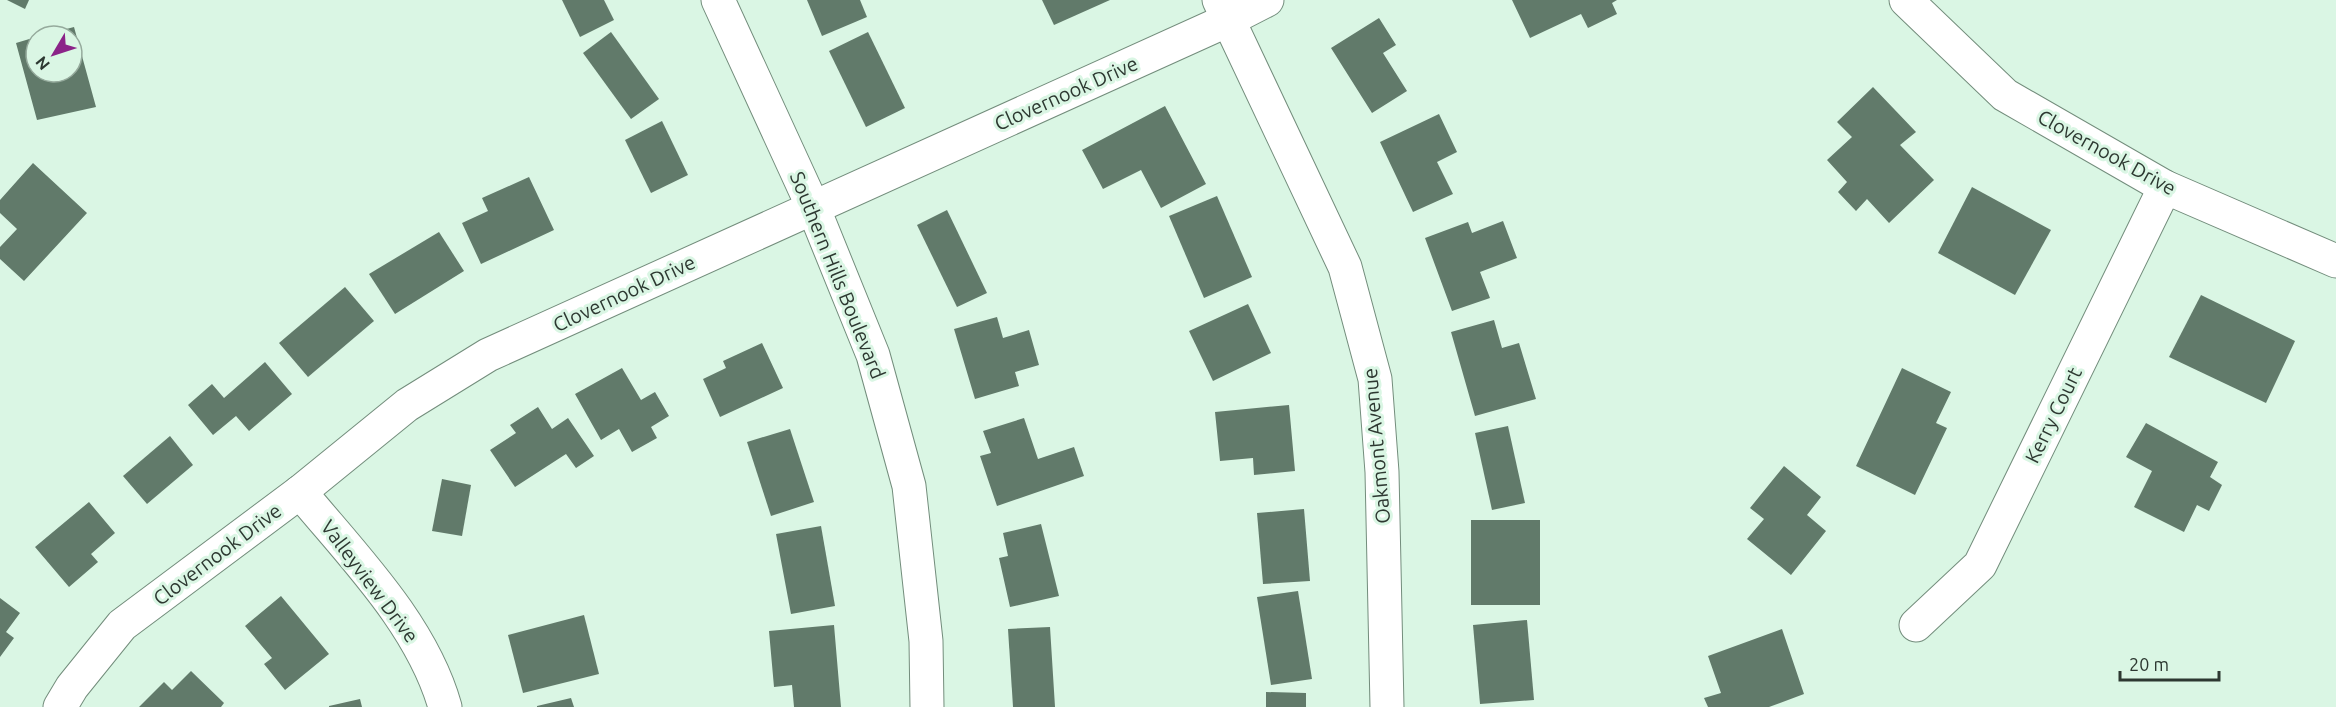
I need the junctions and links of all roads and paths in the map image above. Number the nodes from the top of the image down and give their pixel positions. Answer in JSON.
{"nodes":[{"id":1,"x":718,"y":0,"type":"edge"},
{"id":2,"x":1267,"y":0,"type":"edge"},
{"id":3,"x":1906,"y":0,"type":"edge"},
{"id":4,"x":1224,"y":10,"type":"edge"},
{"id":5,"x":2165,"y":187,"type":"junction"},
{"id":6,"x":813,"y":207,"type":"junction"},
{"id":7,"x":2336,"y":261,"type":"edge"},
{"id":8,"x":300,"y":492,"type":"junction"},
{"id":9,"x":1916,"y":625,"type":"dead end"},
{"id":10,"x":60,"y":707,"type":"edge"},
{"id":11,"x":445,"y":707,"type":"edge"},
{"id":12,"x":927,"y":707,"type":"edge"},
{"id":13,"x":1387,"y":707,"type":"edge"}],
"edges":[{"from":1,"to":6,"type":"street","name":"Southern Hills Boulevard"},
{"from":2,"to":4,"type":"street","name":"Clovernook Drive"},
{"from":3,"to":5,"type":"street","name":"Clovernook Drive"},
{"from":4,"to":6,"type":"street","name":"Clovernook Drive"},
{"from":4,"to":13,"type":"street","name":"Oakmont Avenue"},
{"from":5,"to":7,"type":"street","name":"Clovernook Drive"},
{"from":5,"to":9,"type":"street","name":"Kerry Court"},
{"from":6,"to":8,"type":"street","name":"Clovernook Drive"},
{"from":6,"to":12,"type":"street","name":"Southern Hills Boulevard"},
{"from":8,"to":10,"type":"street","name":"Clovernook Drive"},
{"from":8,"to":11,"type":"street","name":"Valleyview Drive"}]}
